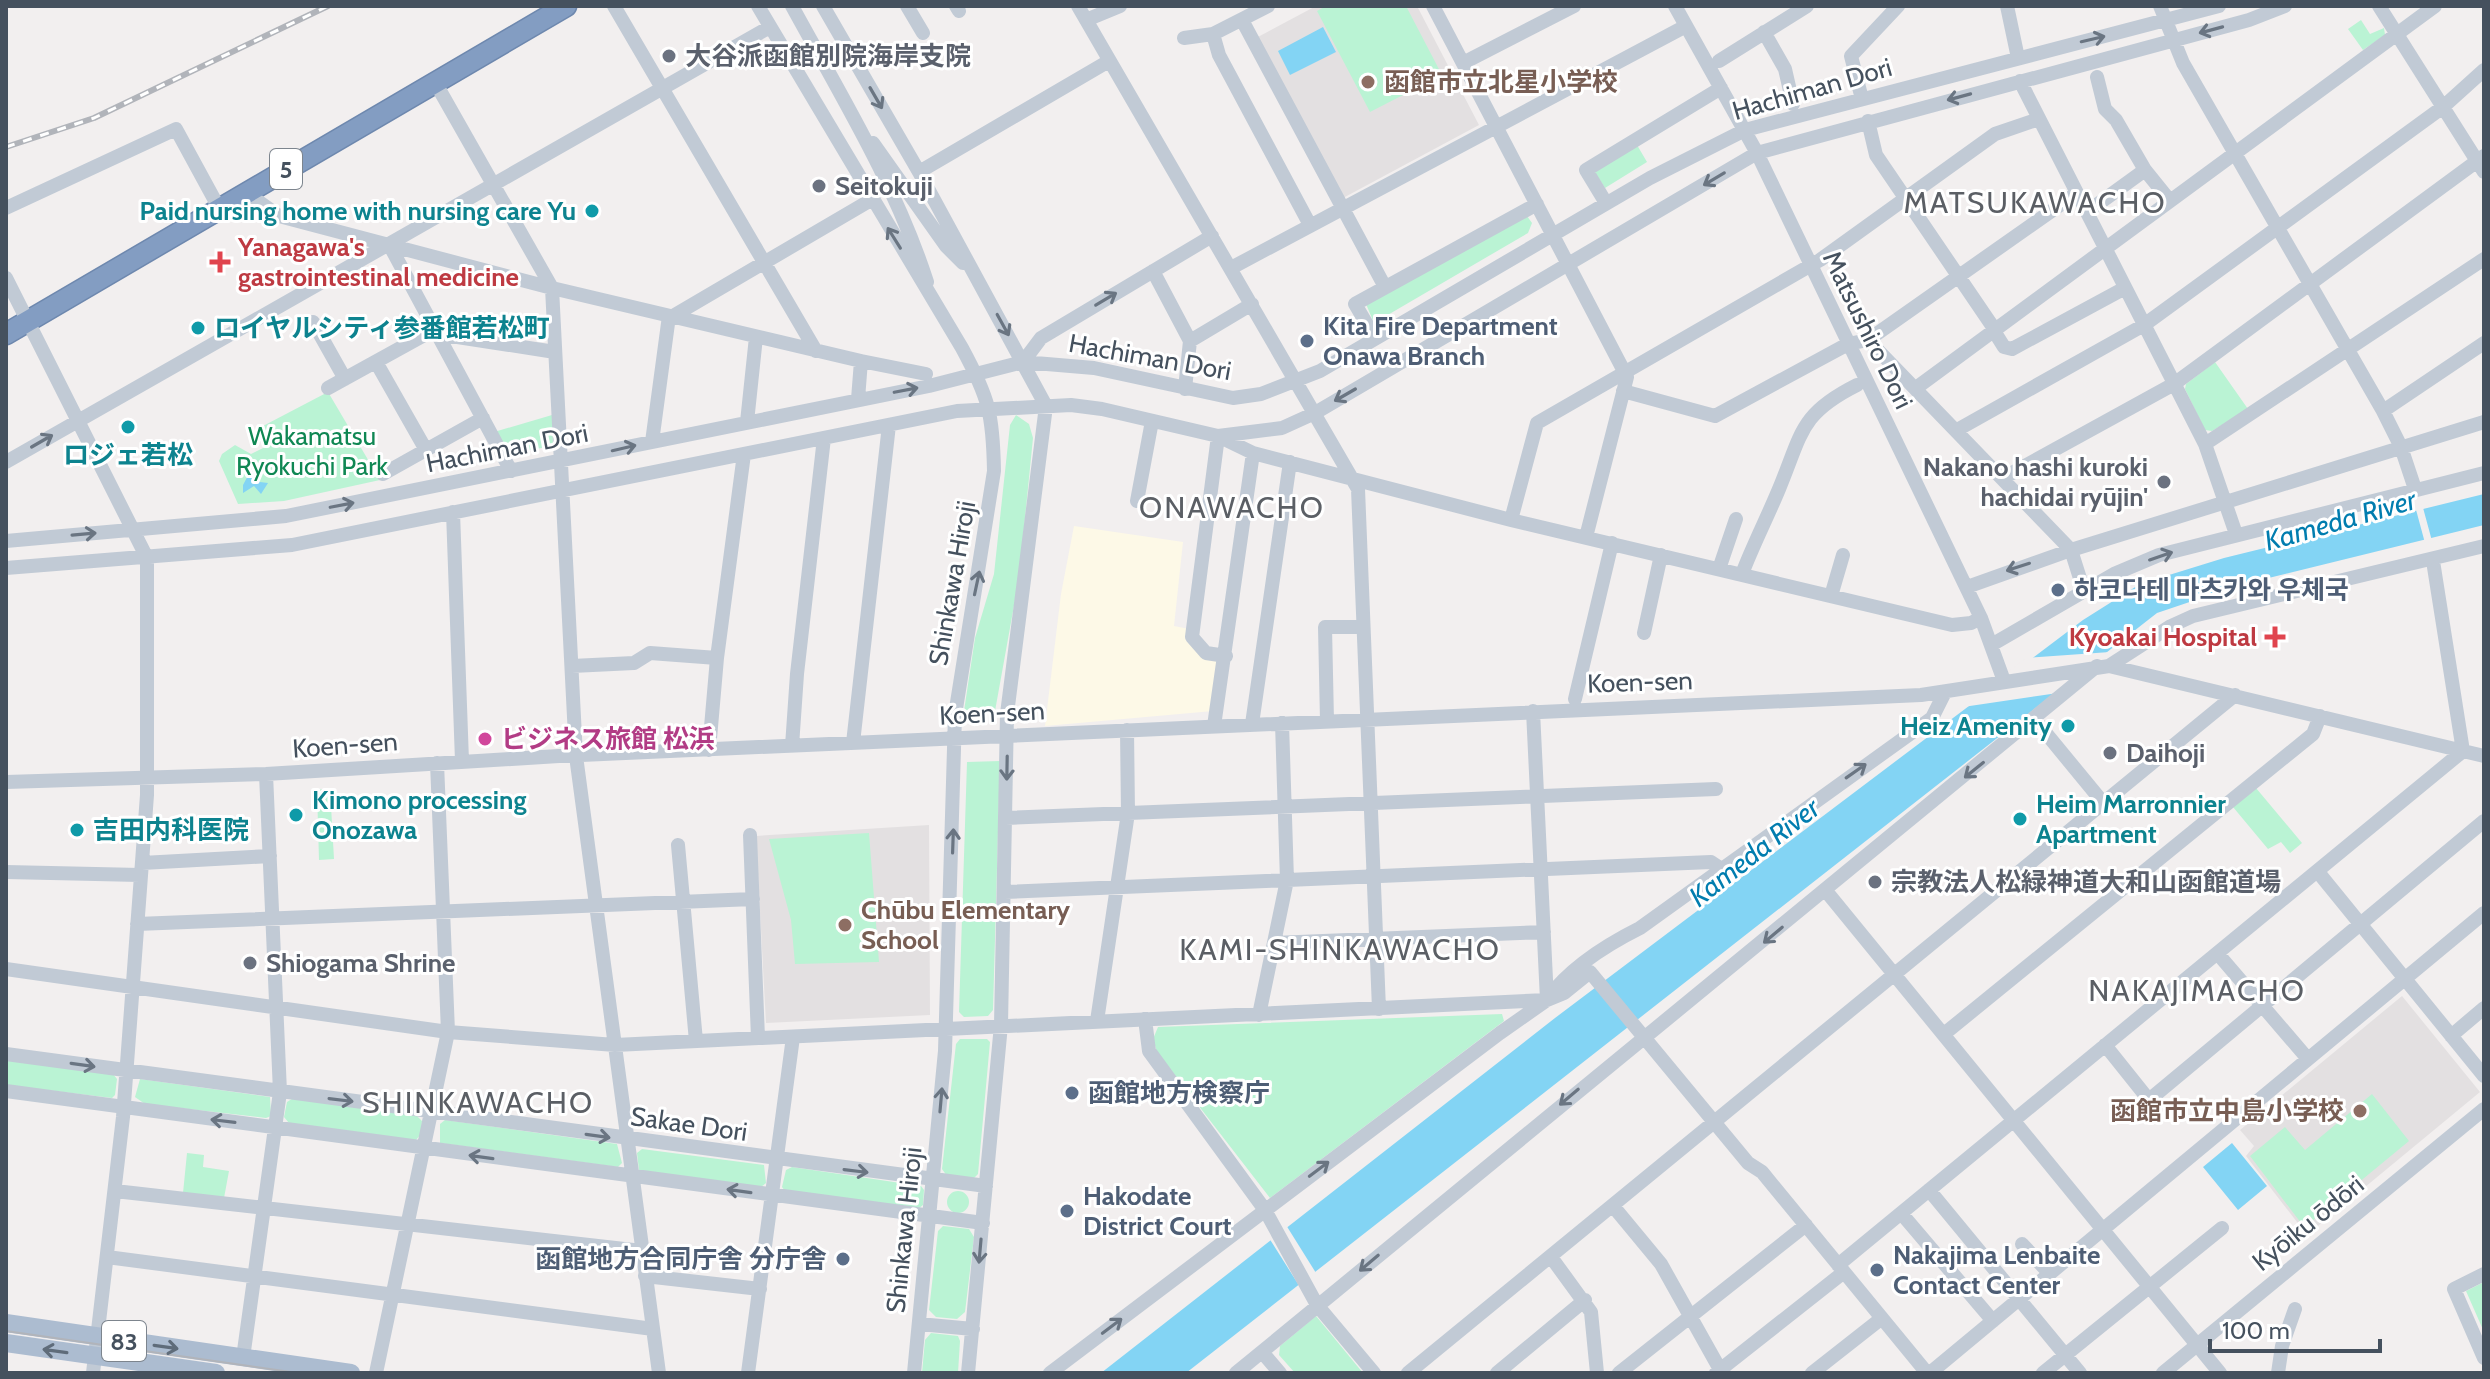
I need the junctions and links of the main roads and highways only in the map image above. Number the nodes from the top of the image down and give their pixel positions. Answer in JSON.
{"nodes":[{"id":1,"x":566,"y":6,"type":"edge"},
{"id":2,"x":6,"y":334,"type":"edge"},
{"id":3,"x":6,"y":1323,"type":"edge"},
{"id":4,"x":6,"y":1343,"type":"edge"},
{"id":5,"x":95,"y":1355,"type":"edge"},
{"id":6,"x":216,"y":1373,"type":"edge"},
{"id":7,"x":351,"y":1373,"type":"edge"}],
"edges":[{"from":1,"to":2,"type":"highway","number":"5"},
{"from":3,"to":5,"type":"main road","number":"83"},
{"from":5,"to":4,"type":"main road","number":"83","one_way":true},
{"from":5,"to":6,"type":"main road","number":"83"},
{"from":5,"to":7,"type":"main road","number":"83","one_way":true}]}
